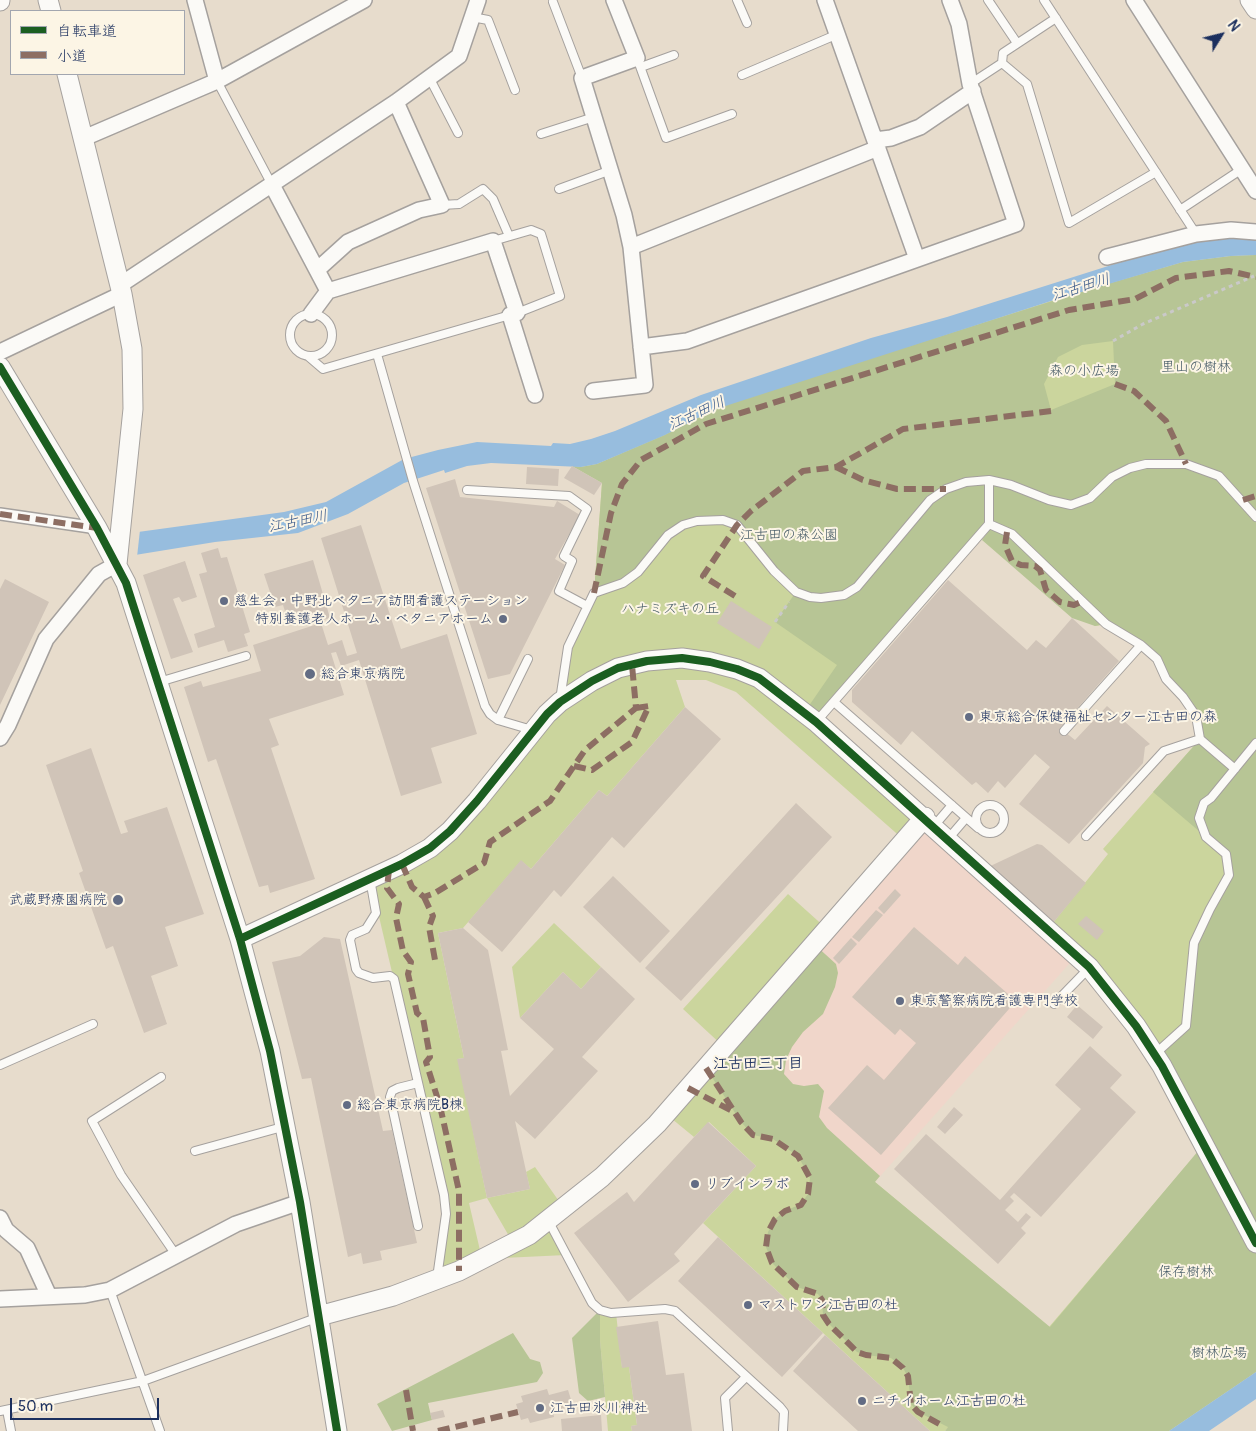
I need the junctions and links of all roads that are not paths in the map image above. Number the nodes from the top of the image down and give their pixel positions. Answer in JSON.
{"nodes":[{"id":1,"x":195,"y":0,"type":"edge"},
{"id":2,"x":364,"y":0,"type":"edge"},
{"id":3,"x":478,"y":0,"type":"edge"},
{"id":4,"x":614,"y":0,"type":"edge"},
{"id":5,"x":737,"y":0,"type":"edge"},
{"id":6,"x":825,"y":0,"type":"edge"},
{"id":7,"x":950,"y":0,"type":"edge"},
{"id":8,"x":988,"y":0,"type":"edge"},
{"id":9,"x":1044,"y":0,"type":"edge"},
{"id":10,"x":1134,"y":0,"type":"edge"},
{"id":11,"x":1250,"y":0,"type":"edge"},
{"id":12,"x":553,"y":2,"type":"dead end"},
{"id":13,"x":1256,"y":10,"type":"edge"},
{"id":14,"x":472,"y":17,"type":"junction"},
{"id":15,"x":1056,"y":18,"type":"junction"},
{"id":16,"x":747,"y":24,"type":"dead end"},
{"id":17,"x":838,"y":34,"type":"junction"},
{"id":18,"x":1017,"y":43,"type":"junction"},
{"id":19,"x":674,"y":55,"type":"dead end"},
{"id":20,"x":639,"y":63,"type":"junction"},
{"id":21,"x":1002,"y":64,"type":"junction"},
{"id":22,"x":67,"y":75,"type":"edge"},
{"id":23,"x":742,"y":76,"type":"dead end"},
{"id":24,"x":582,"y":78,"type":"junction"},
{"id":25,"x":430,"y":79,"type":"junction"},
{"id":26,"x":217,"y":81,"type":"junction"},
{"id":27,"x":971,"y":88,"type":"junction"},
{"id":28,"x":515,"y":90,"type":"dead end"},
{"id":29,"x":396,"y":102,"type":"junction"},
{"id":30,"x":732,"y":114,"type":"dead end"},
{"id":31,"x":594,"y":117,"type":"junction"},
{"id":32,"x":458,"y":134,"type":"dead end"},
{"id":33,"x":542,"y":134,"type":"dead end"},
{"id":34,"x":84,"y":138,"type":"junction"},
{"id":35,"x":877,"y":144,"type":"junction"},
{"id":36,"x":1242,"y":169,"type":"junction"},
{"id":37,"x":611,"y":170,"type":"junction"},
{"id":38,"x":1156,"y":172,"type":"junction"},
{"id":39,"x":1254,"y":184,"type":"edge"},
{"id":40,"x":272,"y":185,"type":"junction"},
{"id":41,"x":559,"y":190,"type":"dead end"},
{"id":42,"x":442,"y":205,"type":"junction"},
{"id":43,"x":1180,"y":210,"type":"junction"},
{"id":44,"x":1256,"y":232,"type":"edge"},
{"id":45,"x":1196,"y":234,"type":"junction"},
{"id":46,"x":509,"y":236,"type":"junction"},
{"id":47,"x":493,"y":241,"type":"junction"},
{"id":48,"x":631,"y":247,"type":"junction"},
{"id":49,"x":1107,"y":257,"type":"dead end"},
{"id":50,"x":917,"y":259,"type":"junction"},
{"id":51,"x":317,"y":270,"type":"junction"},
{"id":52,"x":121,"y":289,"type":"junction"},
{"id":53,"x":328,"y":291,"type":"junction"},
{"id":54,"x":311,"y":314,"type":"junction"},
{"id":55,"x":513,"y":314,"type":"junction"},
{"id":56,"x":641,"y":347,"type":"junction"},
{"id":57,"x":0,"y":352,"type":"edge"},
{"id":58,"x":377,"y":354,"type":"junction"},
{"id":59,"x":310,"y":357,"type":"junction"},
{"id":60,"x":0,"y":367,"type":"edge"},
{"id":61,"x":593,"y":391,"type":"dead end"},
{"id":62,"x":535,"y":395,"type":"dead end"},
{"id":63,"x":989,"y":480,"type":"junction"},
{"id":64,"x":467,"y":490,"type":"dead end"},
{"id":65,"x":0,"y":514,"type":"edge"},
{"id":66,"x":1256,"y":517,"type":"edge"},
{"id":67,"x":989,"y":524,"type":"junction"},
{"id":68,"x":97,"y":528,"type":"junction"},
{"id":69,"x":117,"y":561,"type":"junction"},
{"id":70,"x":588,"y":606,"type":"junction"},
{"id":71,"x":1141,"y":645,"type":"junction"},
{"id":72,"x":246,"y":656,"type":"dead end"},
{"id":73,"x":528,"y":659,"type":"dead end"},
{"id":74,"x":159,"y":682,"type":"junction"},
{"id":75,"x":560,"y":702,"type":"junction"},
{"id":76,"x":834,"y":702,"type":"junction"},
{"id":77,"x":498,"y":720,"type":"junction"},
{"id":78,"x":816,"y":722,"type":"junction"},
{"id":79,"x":534,"y":730,"type":"junction"},
{"id":80,"x":1064,"y":731,"type":"dead end"},
{"id":81,"x":0,"y":738,"type":"edge"},
{"id":82,"x":1200,"y":739,"type":"junction"},
{"id":83,"x":1256,"y":742,"type":"edge"},
{"id":84,"x":1235,"y":769,"type":"junction"},
{"id":85,"x":952,"y":805,"type":"junction"},
{"id":86,"x":966,"y":818,"type":"junction"},
{"id":87,"x":929,"y":822,"type":"junction"},
{"id":88,"x":978,"y":828,"type":"dead end"},
{"id":89,"x":1086,"y":836,"type":"dead end"},
{"id":90,"x":948,"y":840,"type":"junction"},
{"id":91,"x":370,"y":878,"type":"junction"},
{"id":92,"x":240,"y":939,"type":"junction"},
{"id":93,"x":1089,"y":967,"type":"junction"},
{"id":94,"x":1054,"y":1004,"type":"dead end"},
{"id":95,"x":93,"y":1024,"type":"dead end"},
{"id":96,"x":1155,"y":1054,"type":"junction"},
{"id":97,"x":0,"y":1065,"type":"edge"},
{"id":98,"x":161,"y":1077,"type":"dead end"},
{"id":99,"x":418,"y":1083,"type":"junction"},
{"id":100,"x":286,"y":1126,"type":"junction"},
{"id":101,"x":195,"y":1151,"type":"dead end"},
{"id":102,"x":300,"y":1202,"type":"junction"},
{"id":103,"x":0,"y":1218,"type":"edge"},
{"id":104,"x":548,"y":1220,"type":"junction"},
{"id":105,"x":418,"y":1226,"type":"dead end"},
{"id":106,"x":1256,"y":1243,"type":"edge"},
{"id":107,"x":176,"y":1255,"type":"junction"},
{"id":108,"x":437,"y":1280,"type":"junction"},
{"id":109,"x":110,"y":1290,"type":"junction"},
{"id":110,"x":49,"y":1296,"type":"junction"},
{"id":111,"x":0,"y":1299,"type":"edge"},
{"id":112,"x":320,"y":1316,"type":"junction"},
{"id":113,"x":746,"y":1377,"type":"junction"},
{"id":114,"x":143,"y":1381,"type":"junction"},
{"id":115,"x":3,"y":1411,"type":"edge"},
{"id":116,"x":11,"y":1431,"type":"edge"},
{"id":117,"x":160,"y":1431,"type":"edge"},
{"id":118,"x":337,"y":1431,"type":"edge"},
{"id":119,"x":728,"y":1431,"type":"edge"},
{"id":120,"x":783,"y":1431,"type":"edge"}],
"edges":[{"from":1,"to":26,"type":"street"},
{"from":2,"to":26,"type":"street"},
{"from":3,"to":14,"type":"street"},
{"from":4,"to":20,"type":"street"},
{"from":5,"to":16,"type":"lane"},
{"from":6,"to":17,"type":"street"},
{"from":7,"to":27,"type":"street"},
{"from":8,"to":18,"type":"lane"},
{"from":9,"to":15,"type":"lane"},
{"from":10,"to":36,"type":"street"},
{"from":11,"to":13,"type":"street"},
{"from":12,"to":24,"type":"lane"},
{"from":14,"to":25,"type":"street"},
{"from":14,"to":28,"type":"lane"},
{"from":15,"to":18,"type":"lane"},
{"from":15,"to":38,"type":"lane"},
{"from":17,"to":23,"type":"lane"},
{"from":17,"to":35,"type":"street"},
{"from":18,"to":21,"type":"lane"},
{"from":19,"to":20,"type":"lane"},
{"from":20,"to":24,"type":"street"},
{"from":20,"to":30,"type":"lane"},
{"from":21,"to":27,"type":"lane"},
{"from":21,"to":38,"type":"lane"},
{"from":22,"to":34,"type":"street"},
{"from":24,"to":31,"type":"street"},
{"from":25,"to":29,"type":"street"},
{"from":25,"to":32,"type":"lane"},
{"from":26,"to":34,"type":"street"},
{"from":26,"to":40,"type":"lane"},
{"from":27,"to":35,"type":"street"},
{"from":27,"to":50,"type":"street"},
{"from":29,"to":40,"type":"street"},
{"from":29,"to":42,"type":"street"},
{"from":31,"to":33,"type":"lane"},
{"from":31,"to":37,"type":"street"},
{"from":34,"to":52,"type":"street"},
{"from":35,"to":48,"type":"street"},
{"from":35,"to":50,"type":"street"},
{"from":36,"to":39,"type":"street"},
{"from":36,"to":43,"type":"lane"},
{"from":37,"to":41,"type":"lane"},
{"from":37,"to":48,"type":"street"},
{"from":38,"to":43,"type":"lane"},
{"from":40,"to":51,"type":"street"},
{"from":40,"to":52,"type":"street"},
{"from":42,"to":46,"type":"lane"},
{"from":42,"to":51,"type":"street"},
{"from":43,"to":45,"type":"lane"},
{"from":44,"to":45,"type":"street"},
{"from":45,"to":49,"type":"street"},
{"from":46,"to":47,"type":"lane"},
{"from":46,"to":55,"type":"lane"},
{"from":47,"to":53,"type":"street"},
{"from":47,"to":55,"type":"street"},
{"from":48,"to":56,"type":"street"},
{"from":50,"to":56,"type":"street"},
{"from":51,"to":53,"type":"street"},
{"from":52,"to":57,"type":"street"},
{"from":52,"to":69,"type":"street"},
{"from":53,"to":54,"type":"street"},
{"from":54,"to":59,"type":"lane"},
{"from":54,"to":59,"type":"lane"},
{"from":55,"to":58,"type":"lane"},
{"from":55,"to":62,"type":"street"},
{"from":56,"to":61,"type":"street"},
{"from":58,"to":59,"type":"lane"},
{"from":58,"to":77,"type":"lane"},
{"from":60,"to":68,"type":"street"},
{"from":63,"to":66,"type":"lane"},
{"from":63,"to":67,"type":"lane"},
{"from":63,"to":70,"type":"lane"},
{"from":64,"to":70,"type":"lane"},
{"from":65,"to":68,"type":"street"},
{"from":67,"to":71,"type":"lane"},
{"from":67,"to":76,"type":"lane"},
{"from":68,"to":69,"type":"street"},
{"from":69,"to":74,"type":"street"},
{"from":69,"to":81,"type":"street"},
{"from":70,"to":75,"type":"lane"},
{"from":71,"to":80,"type":"lane"},
{"from":71,"to":82,"type":"lane"},
{"from":72,"to":74,"type":"lane"},
{"from":73,"to":77,"type":"lane"},
{"from":74,"to":92,"type":"street"},
{"from":75,"to":78,"type":"street"},
{"from":75,"to":79,"type":"street"},
{"from":76,"to":78,"type":"lane"},
{"from":76,"to":85,"type":"lane"},
{"from":77,"to":79,"type":"lane"},
{"from":78,"to":87,"type":"street"},
{"from":79,"to":91,"type":"street"},
{"from":82,"to":84,"type":"lane"},
{"from":82,"to":89,"type":"lane"},
{"from":83,"to":84,"type":"lane"},
{"from":84,"to":96,"type":"lane"},
{"from":85,"to":86,"type":"lane"},
{"from":85,"to":87,"type":"lane"},
{"from":86,"to":88,"type":"lane"},
{"from":86,"to":90,"type":"lane"},
{"from":87,"to":90,"type":"street"},
{"from":87,"to":104,"type":"street"},
{"from":90,"to":93,"type":"street"},
{"from":91,"to":92,"type":"street"},
{"from":91,"to":99,"type":"lane"},
{"from":92,"to":100,"type":"street"},
{"from":93,"to":94,"type":"lane"},
{"from":93,"to":96,"type":"street"},
{"from":95,"to":97,"type":"lane"},
{"from":96,"to":106,"type":"street"},
{"from":98,"to":107,"type":"lane"},
{"from":99,"to":105,"type":"lane"},
{"from":99,"to":108,"type":"lane"},
{"from":100,"to":101,"type":"lane"},
{"from":100,"to":102,"type":"street"},
{"from":102,"to":107,"type":"street"},
{"from":102,"to":112,"type":"street"},
{"from":103,"to":110,"type":"street"},
{"from":104,"to":108,"type":"street"},
{"from":104,"to":113,"type":"lane"},
{"from":107,"to":109,"type":"street"},
{"from":108,"to":112,"type":"street"},
{"from":109,"to":110,"type":"street"},
{"from":109,"to":114,"type":"lane"},
{"from":110,"to":111,"type":"street"},
{"from":112,"to":114,"type":"lane"},
{"from":112,"to":118,"type":"street"},
{"from":113,"to":119,"type":"lane"},
{"from":113,"to":120,"type":"lane"},
{"from":114,"to":115,"type":"lane"},
{"from":114,"to":117,"type":"lane"},
{"from":115,"to":116,"type":"lane"}]}
